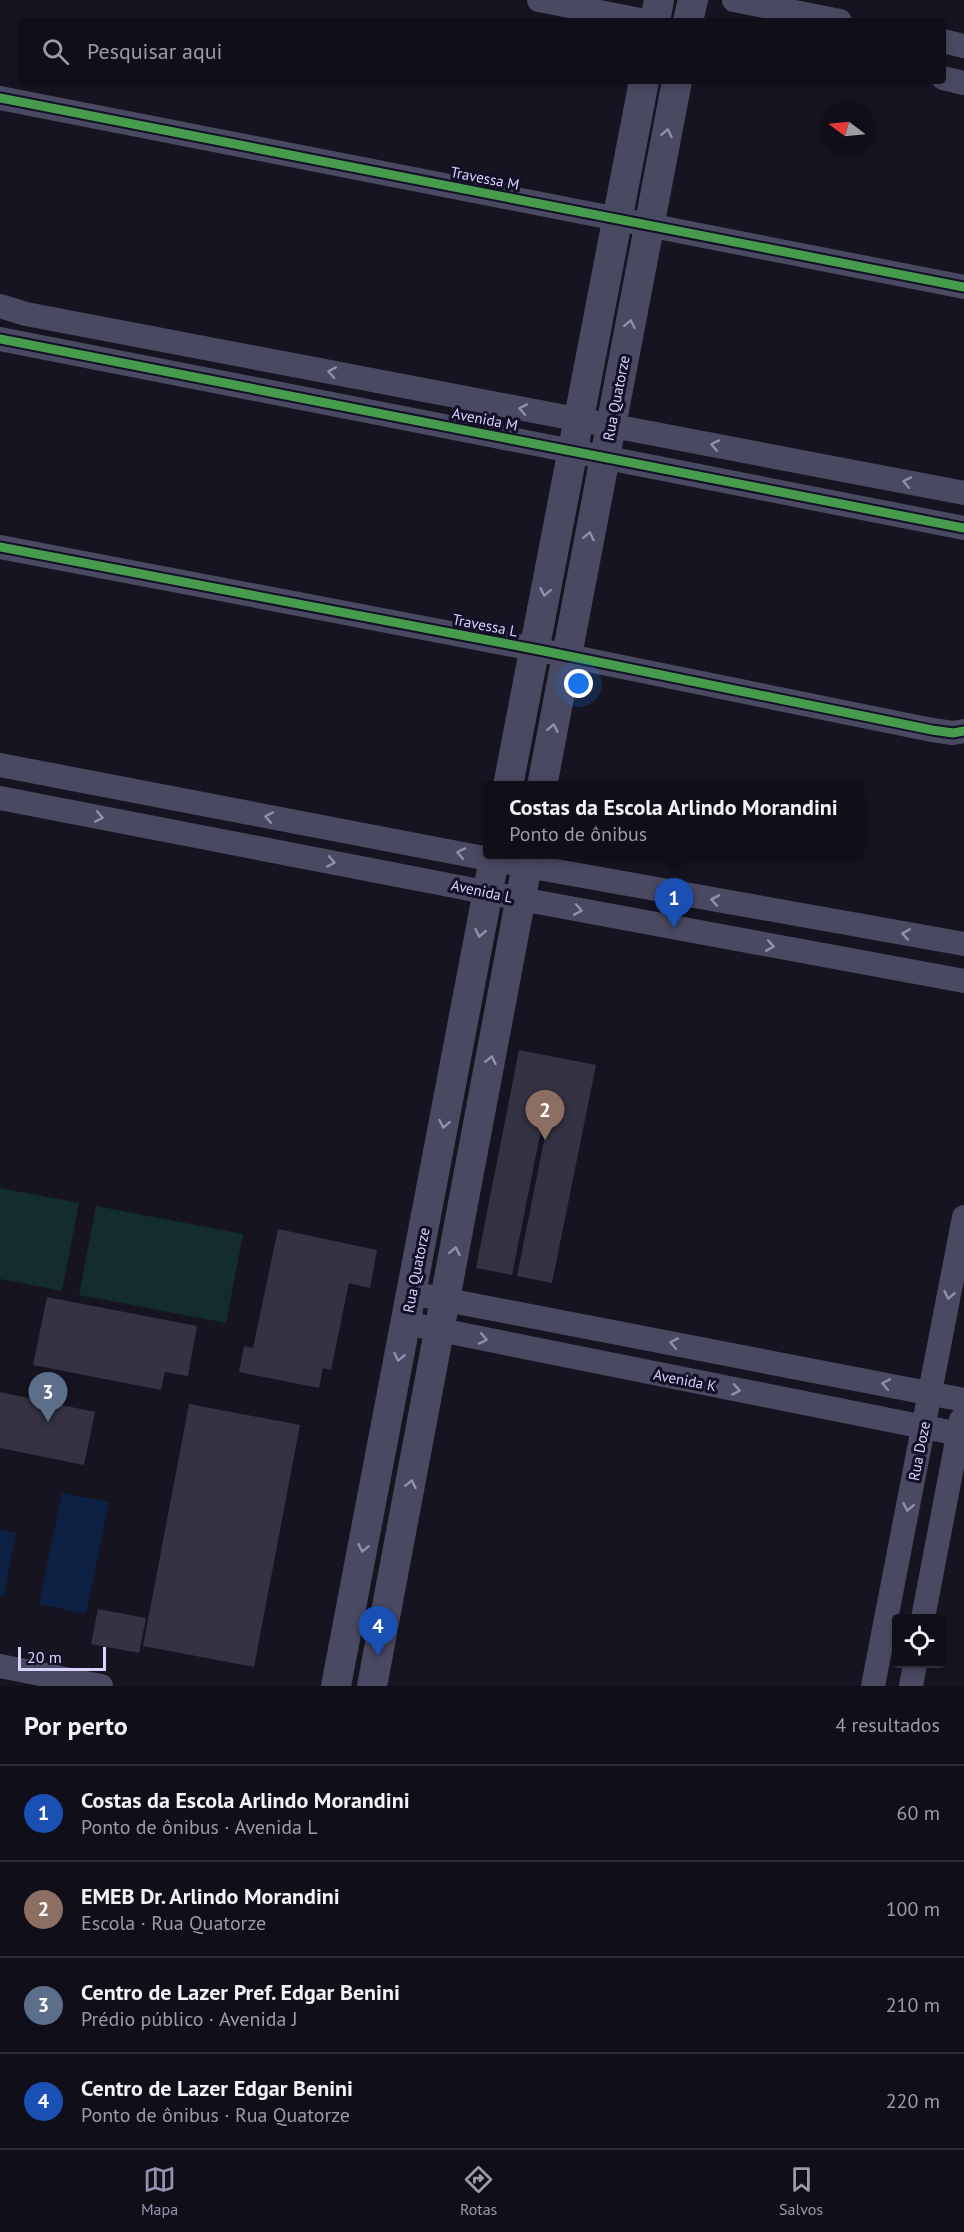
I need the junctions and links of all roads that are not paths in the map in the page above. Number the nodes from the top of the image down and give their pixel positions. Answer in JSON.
{"nodes":[{"id":1,"x":539,"y":0,"type":"edge"},
{"id":2,"x":659,"y":0,"type":"edge"},
{"id":3,"x":693,"y":0,"type":"edge"},
{"id":4,"x":734,"y":0,"type":"edge"},
{"id":5,"x":630,"y":18,"type":"edge"},
{"id":6,"x":656,"y":18,"type":"edge"},
{"id":7,"x":689,"y":18,"type":"edge"},
{"id":8,"x":825,"y":18,"type":"edge"},
{"id":9,"x":946,"y":42,"type":"edge"},
{"id":10,"x":964,"y":45,"type":"edge"},
{"id":11,"x":946,"y":79,"type":"edge"},
{"id":12,"x":964,"y":82,"type":"edge"},
{"id":13,"x":643,"y":84,"type":"edge"},
{"id":14,"x":676,"y":84,"type":"edge"},
{"id":15,"x":0,"y":98,"type":"edge"},
{"id":16,"x":617,"y":219,"type":"junction"},
{"id":17,"x":649,"y":226,"type":"junction"},
{"id":18,"x":964,"y":287,"type":"edge"},
{"id":19,"x":1,"y":308,"type":"edge"},
{"id":20,"x":0,"y":339,"type":"edge"},
{"id":21,"x":578,"y":420,"type":"junction"},
{"id":22,"x":611,"y":425,"type":"junction"},
{"id":23,"x":573,"y":451,"type":"junction"},
{"id":24,"x":605,"y":457,"type":"junction"},
{"id":25,"x":964,"y":493,"type":"edge"},
{"id":26,"x":964,"y":528,"type":"edge"},
{"id":27,"x":0,"y":547,"type":"edge"},
{"id":28,"x":534,"y":649,"type":"junction"},
{"id":29,"x":566,"y":657,"type":"junction"},
{"id":30,"x":964,"y":731,"type":"edge"},
{"id":31,"x":0,"y":765,"type":"edge"},
{"id":32,"x":75,"y":779,"type":"junction"},
{"id":33,"x":509,"y":781,"type":"edge"},
{"id":34,"x":543,"y":781,"type":"edge"},
{"id":35,"x":0,"y":798,"type":"edge"},
{"id":36,"x":71,"y":812,"type":"junction"},
{"id":37,"x":483,"y":855,"type":"edge"},
{"id":38,"x":495,"y":859,"type":"edge"},
{"id":39,"x":528,"y":860,"type":"edge"},
{"id":40,"x":488,"y":892,"type":"junction"},
{"id":41,"x":521,"y":899,"type":"junction"},
{"id":42,"x":964,"y":944,"type":"edge"},
{"id":43,"x":964,"y":981,"type":"edge"},
{"id":44,"x":964,"y":1216,"type":"edge"},
{"id":45,"x":411,"y":1293,"type":"junction"},
{"id":46,"x":446,"y":1299,"type":"junction"},
{"id":47,"x":405,"y":1323,"type":"junction"},
{"id":48,"x":439,"y":1330,"type":"junction"},
{"id":49,"x":930,"y":1393,"type":"junction"},
{"id":50,"x":964,"y":1400,"type":"edge"},
{"id":51,"x":964,"y":1406,"type":"edge"},
{"id":52,"x":923,"y":1428,"type":"junction"},
{"id":53,"x":961,"y":1435,"type":"edge"},
{"id":54,"x":924,"y":1614,"type":"edge"},
{"id":55,"x":0,"y":1666,"type":"edge"},
{"id":56,"x":914,"y":1668,"type":"edge"},
{"id":57,"x":101,"y":1686,"type":"edge"},
{"id":58,"x":336,"y":1686,"type":"edge"},
{"id":59,"x":372,"y":1686,"type":"edge"},
{"id":60,"x":873,"y":1686,"type":"edge"},
{"id":61,"x":910,"y":1686,"type":"edge"}],
"edges":[{"from":1,"to":5,"type":"street"},
{"from":2,"to":6,"type":"street"},
{"from":3,"to":7,"type":"street"},
{"from":4,"to":8,"type":"street"},
{"from":9,"to":10,"type":"street"},
{"from":11,"to":12,"type":"street"},
{"from":13,"to":16,"type":"street"},
{"from":17,"to":14,"type":"street","name":"Rua Quatorze","one_way":true},
{"from":15,"to":16,"type":"street","name":"Travessa M"},
{"from":16,"to":17,"type":"street","name":"Travessa M"},
{"from":16,"to":21,"type":"street"},
{"from":17,"to":18,"type":"street","name":"Travessa M"},
{"from":22,"to":17,"type":"street","name":"Rua Quatorze","one_way":true},
{"from":21,"to":19,"type":"street","name":"Avenida M","one_way":true},
{"from":20,"to":23,"type":"street","name":"Avenida M"},
{"from":21,"to":22,"type":"street","name":"Avenida M"},
{"from":21,"to":23,"type":"street"},
{"from":22,"to":24,"type":"street","name":"Rua Quatorze"},
{"from":25,"to":22,"type":"street","name":"Avenida M","one_way":true},
{"from":23,"to":24,"type":"street","name":"Avenida M"},
{"from":23,"to":28,"type":"street","one_way":true},
{"from":24,"to":26,"type":"street","name":"Avenida M"},
{"from":29,"to":24,"type":"street","name":"Rua Quatorze","one_way":true},
{"from":27,"to":28,"type":"street","name":"Travessa L"},
{"from":28,"to":29,"type":"street","name":"Travessa L"},
{"from":28,"to":33,"type":"street"},
{"from":29,"to":30,"type":"street","name":"Travessa L"},
{"from":34,"to":29,"type":"street","name":"Rua Quatorze","one_way":true},
{"from":31,"to":32,"type":"street"},
{"from":32,"to":36,"type":"street"},
{"from":37,"to":32,"type":"street","one_way":true},
{"from":35,"to":36,"type":"street","name":"Avenida L"},
{"from":36,"to":40,"type":"street","name":"Avenida L","one_way":true},
{"from":38,"to":40,"type":"street","name":"Rua Quatorze"},
{"from":39,"to":41,"type":"street"},
{"from":42,"to":39,"type":"street","one_way":true},
{"from":40,"to":41,"type":"street","name":"Avenida L"},
{"from":40,"to":45,"type":"street","name":"Rua Quatorze","one_way":true},
{"from":41,"to":43,"type":"street","name":"Avenida L","one_way":true},
{"from":46,"to":41,"type":"street","one_way":true},
{"from":44,"to":49,"type":"street","name":"Rua Doze","one_way":true},
{"from":45,"to":46,"type":"street"},
{"from":45,"to":47,"type":"street","name":"Rua Quatorze"},
{"from":46,"to":48,"type":"street"},
{"from":49,"to":46,"type":"street","one_way":true},
{"from":47,"to":48,"type":"street","name":"Avenida K"},
{"from":47,"to":58,"type":"street","name":"Rua Quatorze","one_way":true},
{"from":48,"to":52,"type":"street","name":"Avenida K","one_way":true},
{"from":59,"to":48,"type":"street","one_way":true},
{"from":49,"to":50,"type":"street"},
{"from":49,"to":52,"type":"street","name":"Rua Doze"},
{"from":51,"to":53,"type":"street"},
{"from":52,"to":53,"type":"street","name":"Avenida K"},
{"from":52,"to":60,"type":"street","name":"Rua Doze","one_way":true},
{"from":53,"to":54,"type":"street"},
{"from":55,"to":57,"type":"street"},
{"from":56,"to":61,"type":"street"}]}
